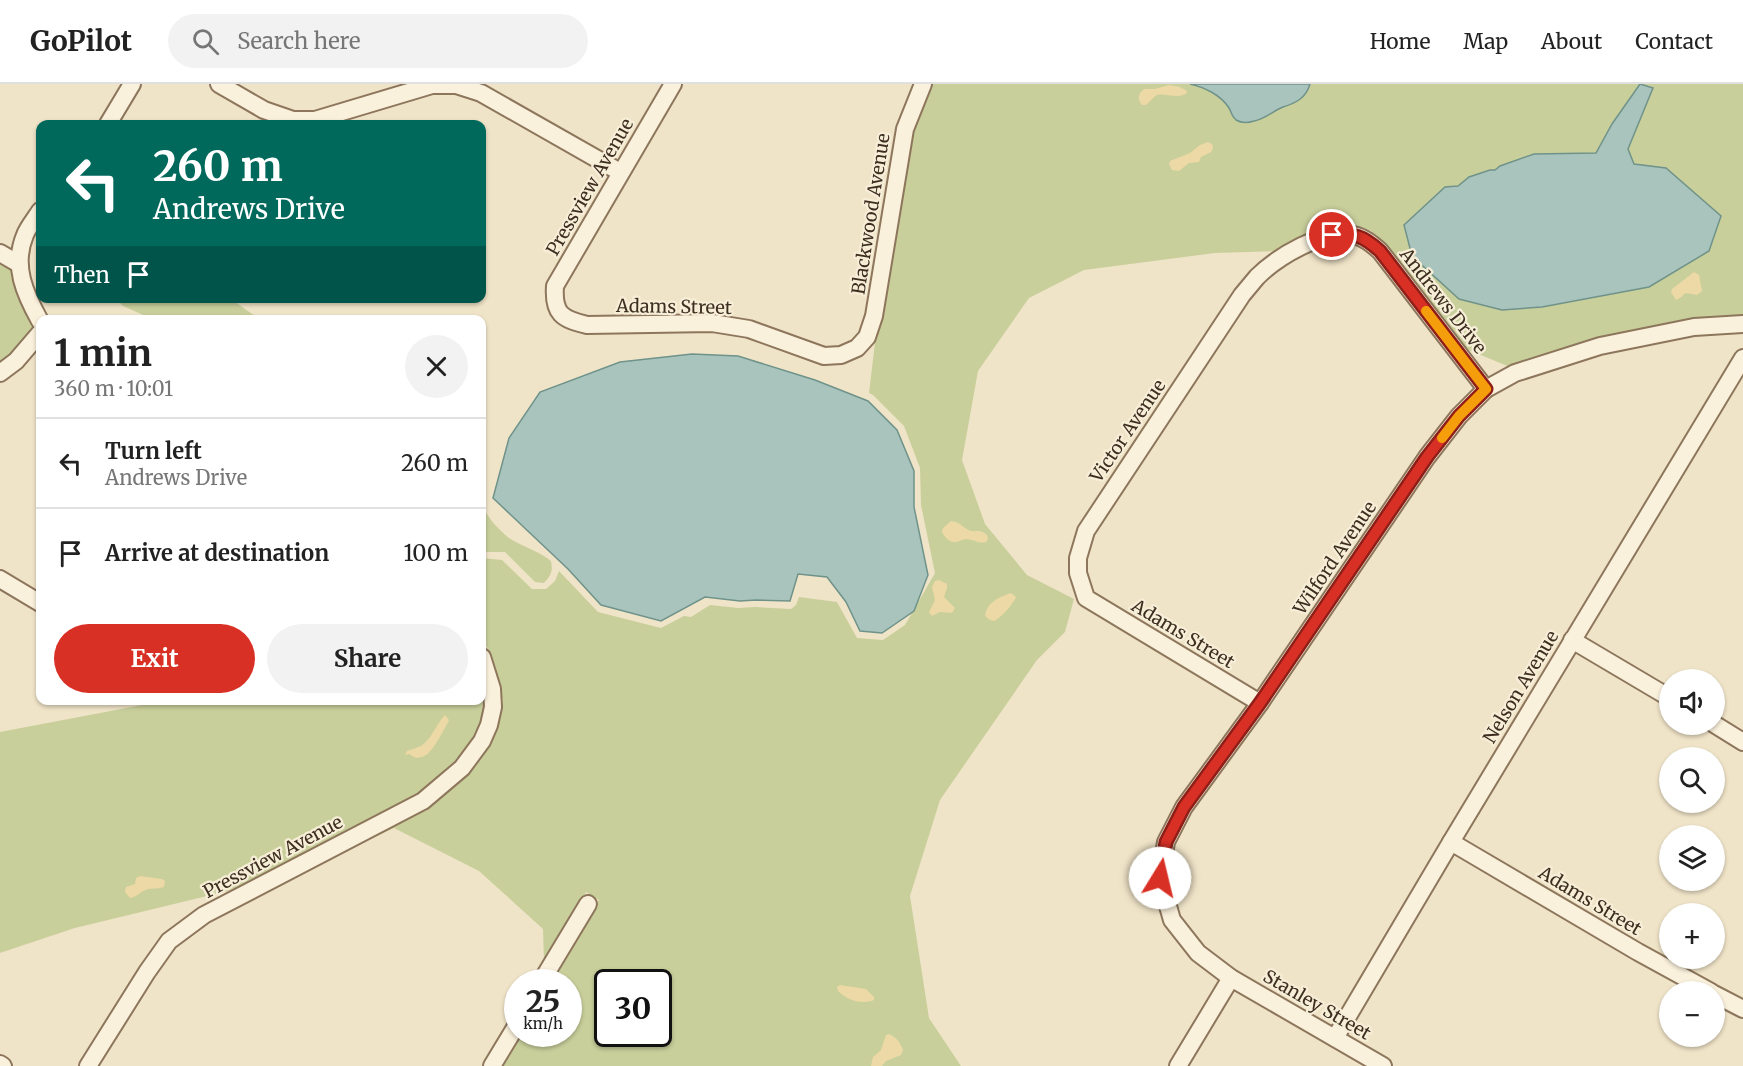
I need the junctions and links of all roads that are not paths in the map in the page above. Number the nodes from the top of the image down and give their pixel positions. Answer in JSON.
{"nodes":[{"id":1,"x":132,"y":84,"type":"edge"},
{"id":2,"x":219,"y":84,"type":"edge"},
{"id":3,"x":673,"y":84,"type":"edge"},
{"id":4,"x":923,"y":84,"type":"edge"},
{"id":5,"x":110,"y":120,"type":"edge"},
{"id":6,"x":620,"y":172,"type":"junction"},
{"id":7,"x":36,"y":218,"type":"edge"},
{"id":8,"x":0,"y":253,"type":"edge"},
{"id":9,"x":19,"y":264,"type":"junction"},
{"id":10,"x":1242,"y":295,"type":"joint"},
{"id":11,"x":558,"y":312,"type":"joint"},
{"id":12,"x":37,"y":315,"type":"edge"},
{"id":13,"x":1743,"y":324,"type":"edge"},
{"id":14,"x":36,"y":338,"type":"edge"},
{"id":15,"x":857,"y":348,"type":"joint"},
{"id":16,"x":1743,"y":358,"type":"edge"},
{"id":17,"x":0,"y":373,"type":"edge"},
{"id":18,"x":1486,"y":389,"type":"junction"},
{"id":19,"x":0,"y":579,"type":"edge"},
{"id":20,"x":1086,"y":598,"type":"joint"},
{"id":21,"x":36,"y":601,"type":"edge"},
{"id":22,"x":1572,"y":640,"type":"junction"},
{"id":23,"x":486,"y":670,"type":"edge"},
{"id":24,"x":1659,"y":691,"type":"edge"},
{"id":25,"x":1260,"y":703,"type":"junction"},
{"id":26,"x":1725,"y":731,"type":"edge"},
{"id":27,"x":1743,"y":742,"type":"edge"},
{"id":28,"x":1450,"y":842,"type":"junction"},
{"id":29,"x":588,"y":904,"type":"dead end"},
{"id":30,"x":549,"y":969,"type":"edge"},
{"id":31,"x":1231,"y":978,"type":"junction"},
{"id":32,"x":1691,"y":981,"type":"edge"},
{"id":33,"x":1725,"y":999,"type":"edge"},
{"id":34,"x":1743,"y":1009,"type":"edge"},
{"id":35,"x":1335,"y":1038,"type":"junction"},
{"id":36,"x":504,"y":1046,"type":"edge"},
{"id":37,"x":88,"y":1066,"type":"edge"},
{"id":38,"x":492,"y":1066,"type":"edge"},
{"id":39,"x":1178,"y":1066,"type":"edge"},
{"id":40,"x":1383,"y":1066,"type":"edge"}],
"edges":[{"from":1,"to":5,"type":"street"},
{"from":2,"to":6,"type":"street"},
{"from":3,"to":6,"type":"street","name":"Pressview Avenue"},
{"from":4,"to":15,"type":"street","name":"Blackwood Avenue"},
{"from":6,"to":11,"type":"street","name":"Pressview Avenue"},
{"from":7,"to":9,"type":"street"},
{"from":8,"to":9,"type":"street"},
{"from":9,"to":12,"type":"street"},
{"from":10,"to":18,"type":"street","name":"Andrews Drive"},
{"from":10,"to":20,"type":"street","name":"Victor Avenue"},
{"from":11,"to":15,"type":"street","name":"Adams Street"},
{"from":13,"to":18,"type":"street","name":"Wilford Avenue"},
{"from":14,"to":17,"type":"street"},
{"from":16,"to":22,"type":"street","name":"Nelson Avenue"},
{"from":18,"to":25,"type":"street","name":"Wilford Avenue"},
{"from":19,"to":21,"type":"street"},
{"from":20,"to":25,"type":"street","name":"Adams Street"},
{"from":22,"to":24,"type":"street"},
{"from":22,"to":28,"type":"street","name":"Nelson Avenue"},
{"from":23,"to":37,"type":"street","name":"Pressview Avenue"},
{"from":25,"to":31,"type":"street","name":"Wilford Avenue"},
{"from":26,"to":27,"type":"street"},
{"from":28,"to":32,"type":"street","name":"Adams Street"},
{"from":28,"to":35,"type":"street","name":"Nelson Avenue"},
{"from":29,"to":30,"type":"street"},
{"from":31,"to":35,"type":"street","name":"Stanley Street"},
{"from":31,"to":39,"type":"street"},
{"from":33,"to":34,"type":"street","name":"Adams Street"},
{"from":35,"to":40,"type":"street","name":"Stanley Street"},
{"from":36,"to":38,"type":"street"}]}
